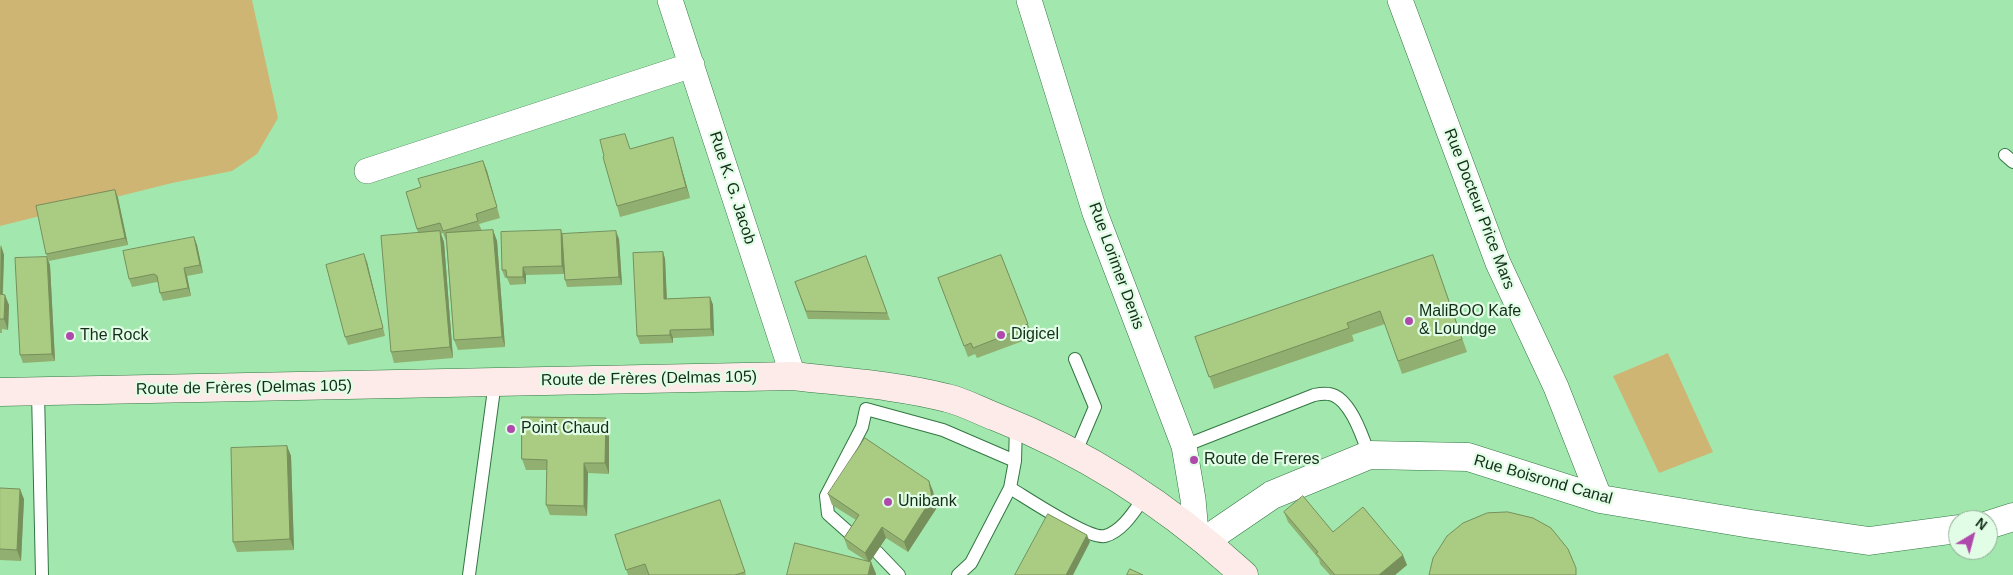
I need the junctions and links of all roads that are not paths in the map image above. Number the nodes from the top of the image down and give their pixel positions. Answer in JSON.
{"nodes":[{"id":1,"x":670,"y":0,"type":"edge"},
{"id":2,"x":1029,"y":0,"type":"edge"},
{"id":3,"x":1400,"y":0,"type":"edge"},
{"id":4,"x":692,"y":66,"type":"junction"},
{"id":5,"x":367,"y":172,"type":"dead end"},
{"id":6,"x":1075,"y":359,"type":"dead end"},
{"id":7,"x":793,"y":376,"type":"junction"},
{"id":8,"x":495,"y":382,"type":"junction"},
{"id":9,"x":0,"y":392,"type":"edge"},
{"id":10,"x":38,"y":392,"type":"junction"},
{"id":11,"x":867,"y":397,"type":"junction"},
{"id":12,"x":1016,"y":425,"type":"junction"},
{"id":13,"x":1184,"y":446,"type":"junction"},
{"id":14,"x":1075,"y":454,"type":"junction"},
{"id":15,"x":1369,"y":455,"type":"junction"},
{"id":16,"x":1016,"y":461,"type":"junction"},
{"id":17,"x":1010,"y":488,"type":"junction"},
{"id":18,"x":1145,"y":496,"type":"junction"},
{"id":19,"x":1600,"y":499,"type":"junction"},
{"id":20,"x":2013,"y":517,"type":"edge"},
{"id":21,"x":1998,"y":522,"type":"edge"},
{"id":22,"x":1948,"y":530,"type":"edge"},
{"id":23,"x":1201,"y":536,"type":"junction"},
{"id":24,"x":855,"y":538,"type":"edge"},
{"id":25,"x":877,"y":552,"type":"edge"},
{"id":26,"x":42,"y":575,"type":"edge"},
{"id":27,"x":469,"y":575,"type":"edge"},
{"id":28,"x":899,"y":575,"type":"edge"},
{"id":29,"x":958,"y":575,"type":"edge"},
{"id":30,"x":1244,"y":575,"type":"edge"}],
"edges":[{"from":1,"to":4,"type":"street","name":"Rue K. G. Jacob"},
{"from":2,"to":13,"type":"street","name":"Rue Lorimer Denis"},
{"from":3,"to":19,"type":"street","name":"Rue Docteur Price Mars"},
{"from":4,"to":5,"type":"street"},
{"from":4,"to":7,"type":"street","name":"Rue K. G. Jacob"},
{"from":6,"to":14,"type":"lane"},
{"from":7,"to":8,"type":"main road","name":"Route de Frères (Delmas 105)"},
{"from":7,"to":11,"type":"main road","name":"Route de Frères (Delmas 105)"},
{"from":8,"to":10,"type":"main road","name":"Route de Frères (Delmas 105)"},
{"from":8,"to":27,"type":"lane"},
{"from":9,"to":10,"type":"main road","name":"Route de Frères (Delmas 105)"},
{"from":10,"to":26,"type":"lane"},
{"from":11,"to":12,"type":"main road","name":"Route de Frères (Delmas 105)"},
{"from":11,"to":16,"type":"lane"},
{"from":11,"to":24,"type":"lane"},
{"from":12,"to":14,"type":"main road","name":"Route de Frères (Delmas 105)"},
{"from":12,"to":16,"type":"lane"},
{"from":13,"to":15,"type":"lane"},
{"from":13,"to":23,"type":"street","name":"Rue Lorimer Denis"},
{"from":14,"to":18,"type":"main road","name":"Route de Frères (Delmas 105)"},
{"from":15,"to":19,"type":"street","name":"Rue Boisrond Canal"},
{"from":15,"to":23,"type":"street","name":"Rue Boisrond Canal"},
{"from":16,"to":17,"type":"lane"},
{"from":17,"to":18,"type":"lane"},
{"from":17,"to":29,"type":"lane"},
{"from":18,"to":23,"type":"main road","name":"Route de Frères (Delmas 105)"},
{"from":19,"to":22,"type":"street","name":"Rue Boisrond Canal"},
{"from":20,"to":21,"type":"street"},
{"from":23,"to":30,"type":"main road","name":"Route de Frères (Delmas 105)"},
{"from":25,"to":28,"type":"lane"}]}
